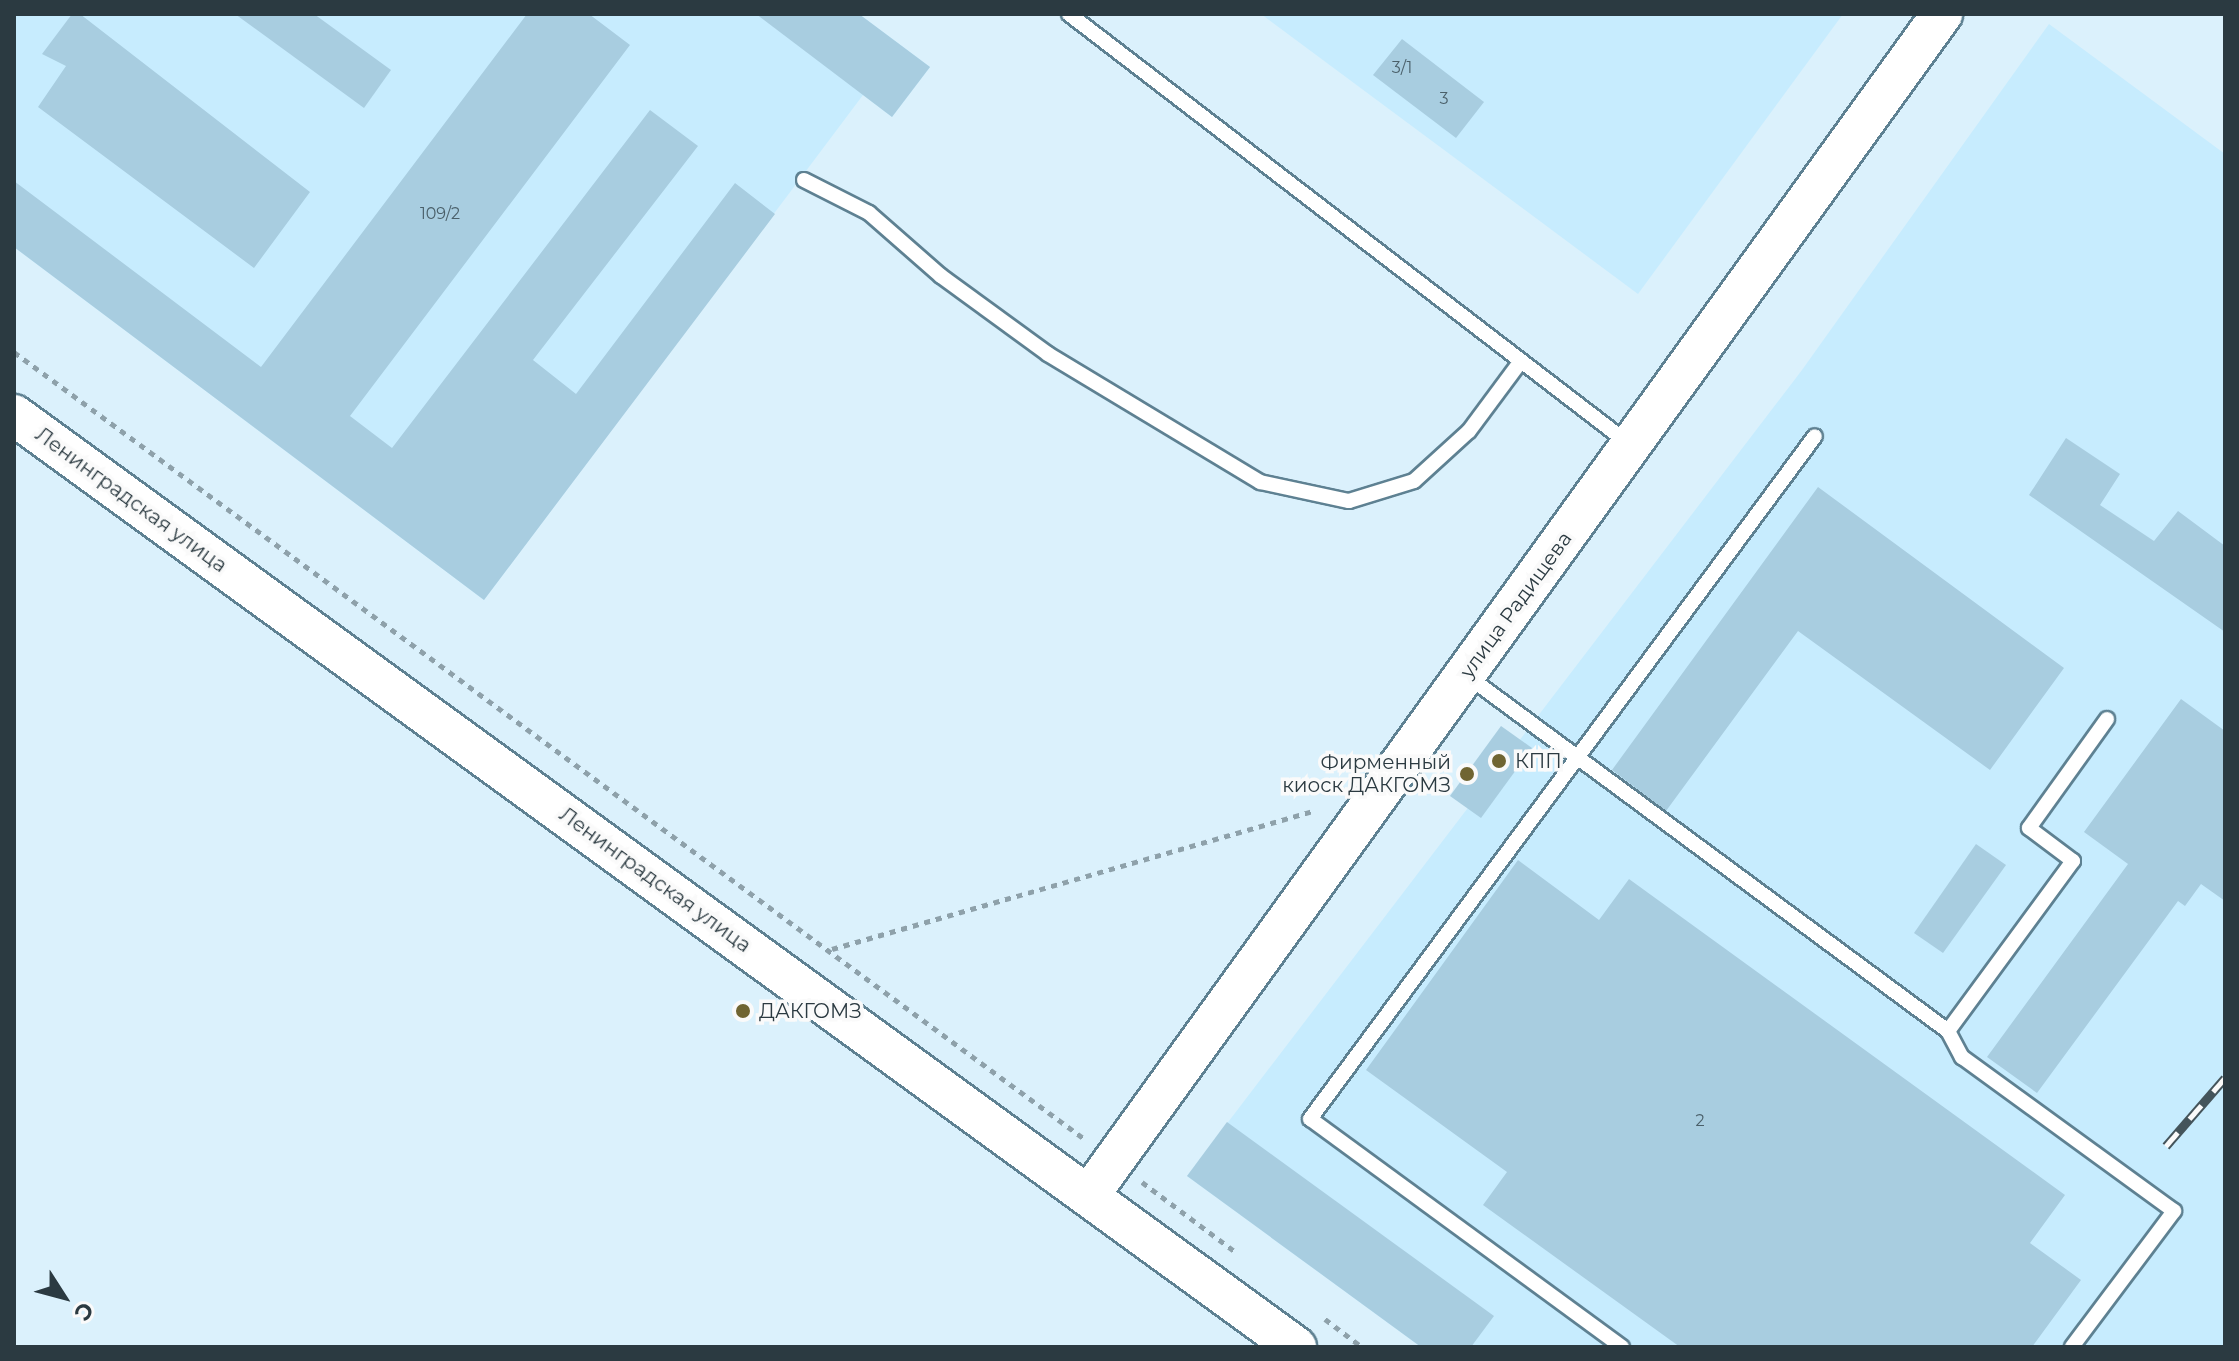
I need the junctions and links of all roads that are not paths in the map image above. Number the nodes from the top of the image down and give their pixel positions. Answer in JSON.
{"nodes":[{"id":1,"x":1069,"y":14,"type":"edge"},
{"id":2,"x":1942,"y":14,"type":"edge"},
{"id":3,"x":804,"y":180,"type":"dead end"},
{"id":4,"x":1521,"y":361,"type":"junction"},
{"id":5,"x":14,"y":415,"type":"edge"},
{"id":6,"x":1815,"y":436,"type":"dead end"},
{"id":7,"x":1631,"y":446,"type":"junction"},
{"id":8,"x":1466,"y":675,"type":"junction"},
{"id":9,"x":2107,"y":719,"type":"dead end"},
{"id":10,"x":1574,"y":759,"type":"junction"},
{"id":11,"x":1948,"y":1031,"type":"junction"},
{"id":12,"x":1089,"y":1195,"type":"junction"},
{"id":13,"x":1296,"y":1347,"type":"edge"},
{"id":14,"x":1622,"y":1347,"type":"edge"},
{"id":15,"x":2072,"y":1347,"type":"edge"}],
"edges":[{"from":1,"to":4,"type":"lane"},
{"from":2,"to":7,"type":"main road","name":"улица Радищева"},
{"from":3,"to":4,"type":"lane"},
{"from":4,"to":7,"type":"lane"},
{"from":5,"to":12,"type":"main road","name":"Ленинградская улица"},
{"from":6,"to":10,"type":"lane"},
{"from":7,"to":8,"type":"main road","name":"улица Радищева"},
{"from":8,"to":10,"type":"lane"},
{"from":8,"to":12,"type":"main road","name":"улица Радищева"},
{"from":9,"to":11,"type":"lane"},
{"from":10,"to":11,"type":"lane"},
{"from":10,"to":14,"type":"lane"},
{"from":11,"to":15,"type":"lane"},
{"from":12,"to":13,"type":"main road","name":"Ленинградская улица"}]}
